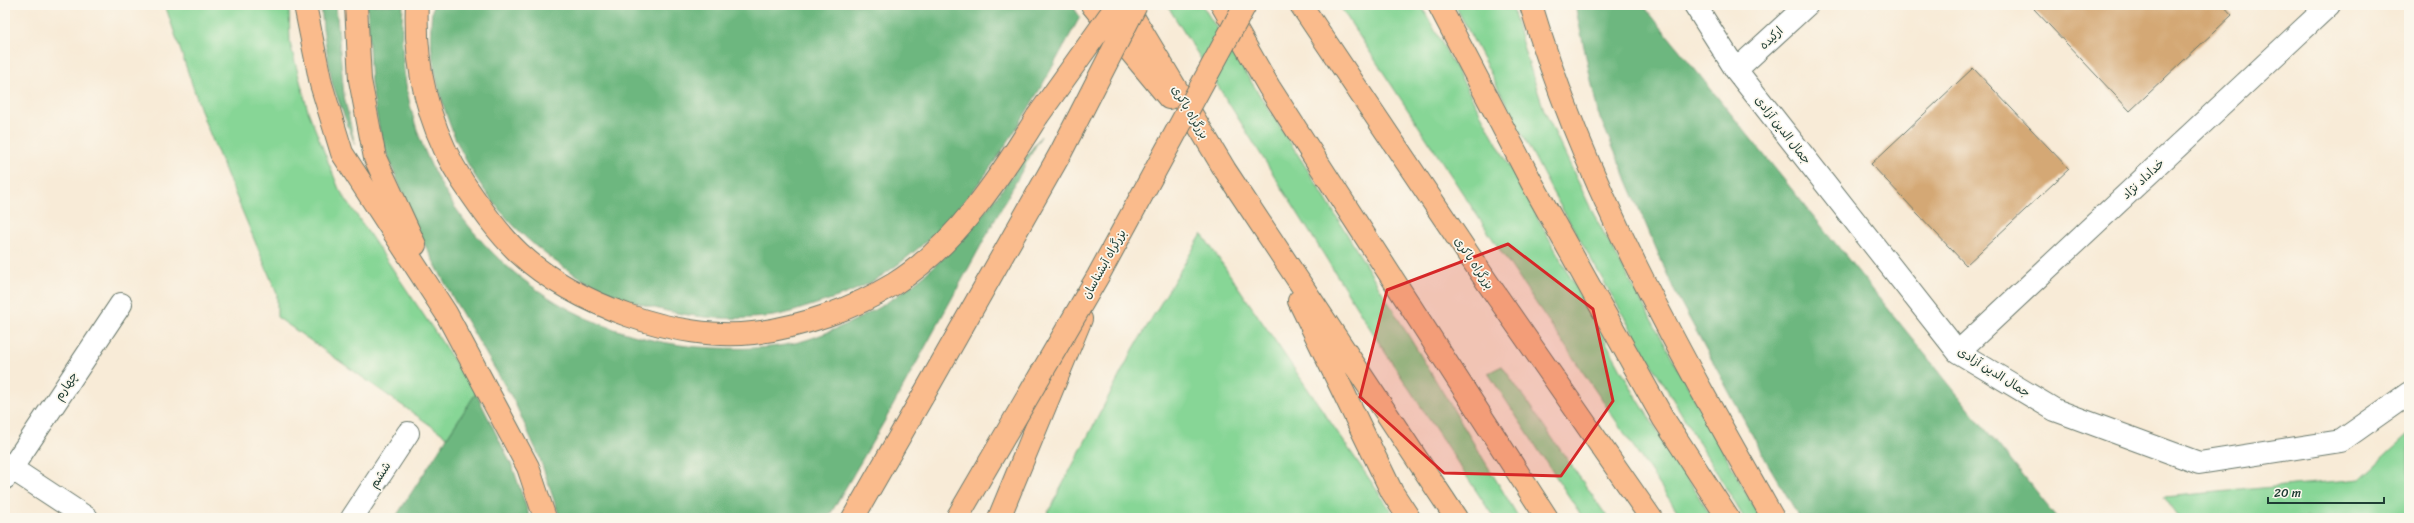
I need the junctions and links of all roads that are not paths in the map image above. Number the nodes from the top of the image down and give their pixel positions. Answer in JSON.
{"nodes":[{"id":1,"x":305,"y":5,"type":"edge"},
{"id":2,"x":356,"y":5,"type":"edge"},
{"id":3,"x":417,"y":5,"type":"edge"},
{"id":4,"x":1092,"y":5,"type":"edge"},
{"id":5,"x":1117,"y":5,"type":"edge"},
{"id":6,"x":1126,"y":5,"type":"edge"},
{"id":7,"x":1136,"y":5,"type":"edge"},
{"id":8,"x":1222,"y":5,"type":"edge"},
{"id":9,"x":1245,"y":5,"type":"edge"},
{"id":10,"x":1301,"y":5,"type":"edge"},
{"id":11,"x":1438,"y":5,"type":"edge"},
{"id":12,"x":1531,"y":5,"type":"edge"},
{"id":13,"x":1695,"y":5,"type":"edge"},
{"id":14,"x":1807,"y":5,"type":"edge"},
{"id":15,"x":2316,"y":9,"type":"edge"},
{"id":16,"x":1736,"y":70,"type":"junction"},
{"id":17,"x":1216,"y":156,"type":"junction"},
{"id":18,"x":1261,"y":223,"type":"junction"},
{"id":19,"x":1098,"y":276,"type":"junction"},
{"id":20,"x":120,"y":304,"type":"dead end"},
{"id":21,"x":446,"y":313,"type":"junction"},
{"id":22,"x":1958,"y":352,"type":"junction"},
{"id":23,"x":2409,"y":393,"type":"edge"},
{"id":24,"x":408,"y":433,"type":"dead end"},
{"id":25,"x":7,"y":470,"type":"edge"},
{"id":26,"x":87,"y":518,"type":"edge"},
{"id":27,"x":352,"y":518,"type":"edge"},
{"id":28,"x":546,"y":518,"type":"edge"},
{"id":29,"x":853,"y":518,"type":"edge"},
{"id":30,"x":957,"y":518,"type":"edge"},
{"id":31,"x":999,"y":518,"type":"edge"},
{"id":32,"x":1409,"y":518,"type":"edge"},
{"id":33,"x":1456,"y":518,"type":"edge"},
{"id":34,"x":1547,"y":518,"type":"edge"},
{"id":35,"x":1651,"y":518,"type":"edge"},
{"id":36,"x":1728,"y":518,"type":"edge"},
{"id":37,"x":1773,"y":518,"type":"edge"}],
"edges":[{"from":1,"to":21,"type":"highway"},
{"from":2,"to":21,"type":"highway"},
{"from":3,"to":5,"type":"highway","bridge":true},
{"from":4,"to":17,"type":"highway"},
{"from":6,"to":17,"type":"highway","name":"بزرگراه باکری"},
{"from":7,"to":29,"type":"highway","bridge":true},
{"from":8,"to":34,"type":"highway"},
{"from":9,"to":19,"type":"highway","name":"بزرگراه آبشناسان","bridge":true},
{"from":10,"to":35,"type":"highway","name":"بزرگراه باکری"},
{"from":11,"to":36,"type":"highway"},
{"from":12,"to":37,"type":"highway"},
{"from":13,"to":16,"type":"street","name":"جمال الدین آزادی"},
{"from":14,"to":16,"type":"street","name":"ارکیده"},
{"from":15,"to":22,"type":"street","name":"خداداد نژاد"},
{"from":16,"to":22,"type":"street","name":"جمال الدین آزادی"},
{"from":17,"to":18,"type":"highway","name":"بزرگراه باکری"},
{"from":18,"to":32,"type":"highway"},
{"from":18,"to":33,"type":"highway","name":"بزرگراه باکری"},
{"from":19,"to":30,"type":"highway","name":"بزرگراه آبشناسان","bridge":true},
{"from":19,"to":31,"type":"highway"},
{"from":20,"to":25,"type":"street","name":"چهارم"},
{"from":21,"to":28,"type":"highway"},
{"from":22,"to":23,"type":"street","name":"جمال الدین آزادی"},
{"from":24,"to":27,"type":"street","name":"ششم"},
{"from":25,"to":26,"type":"street"}]}
